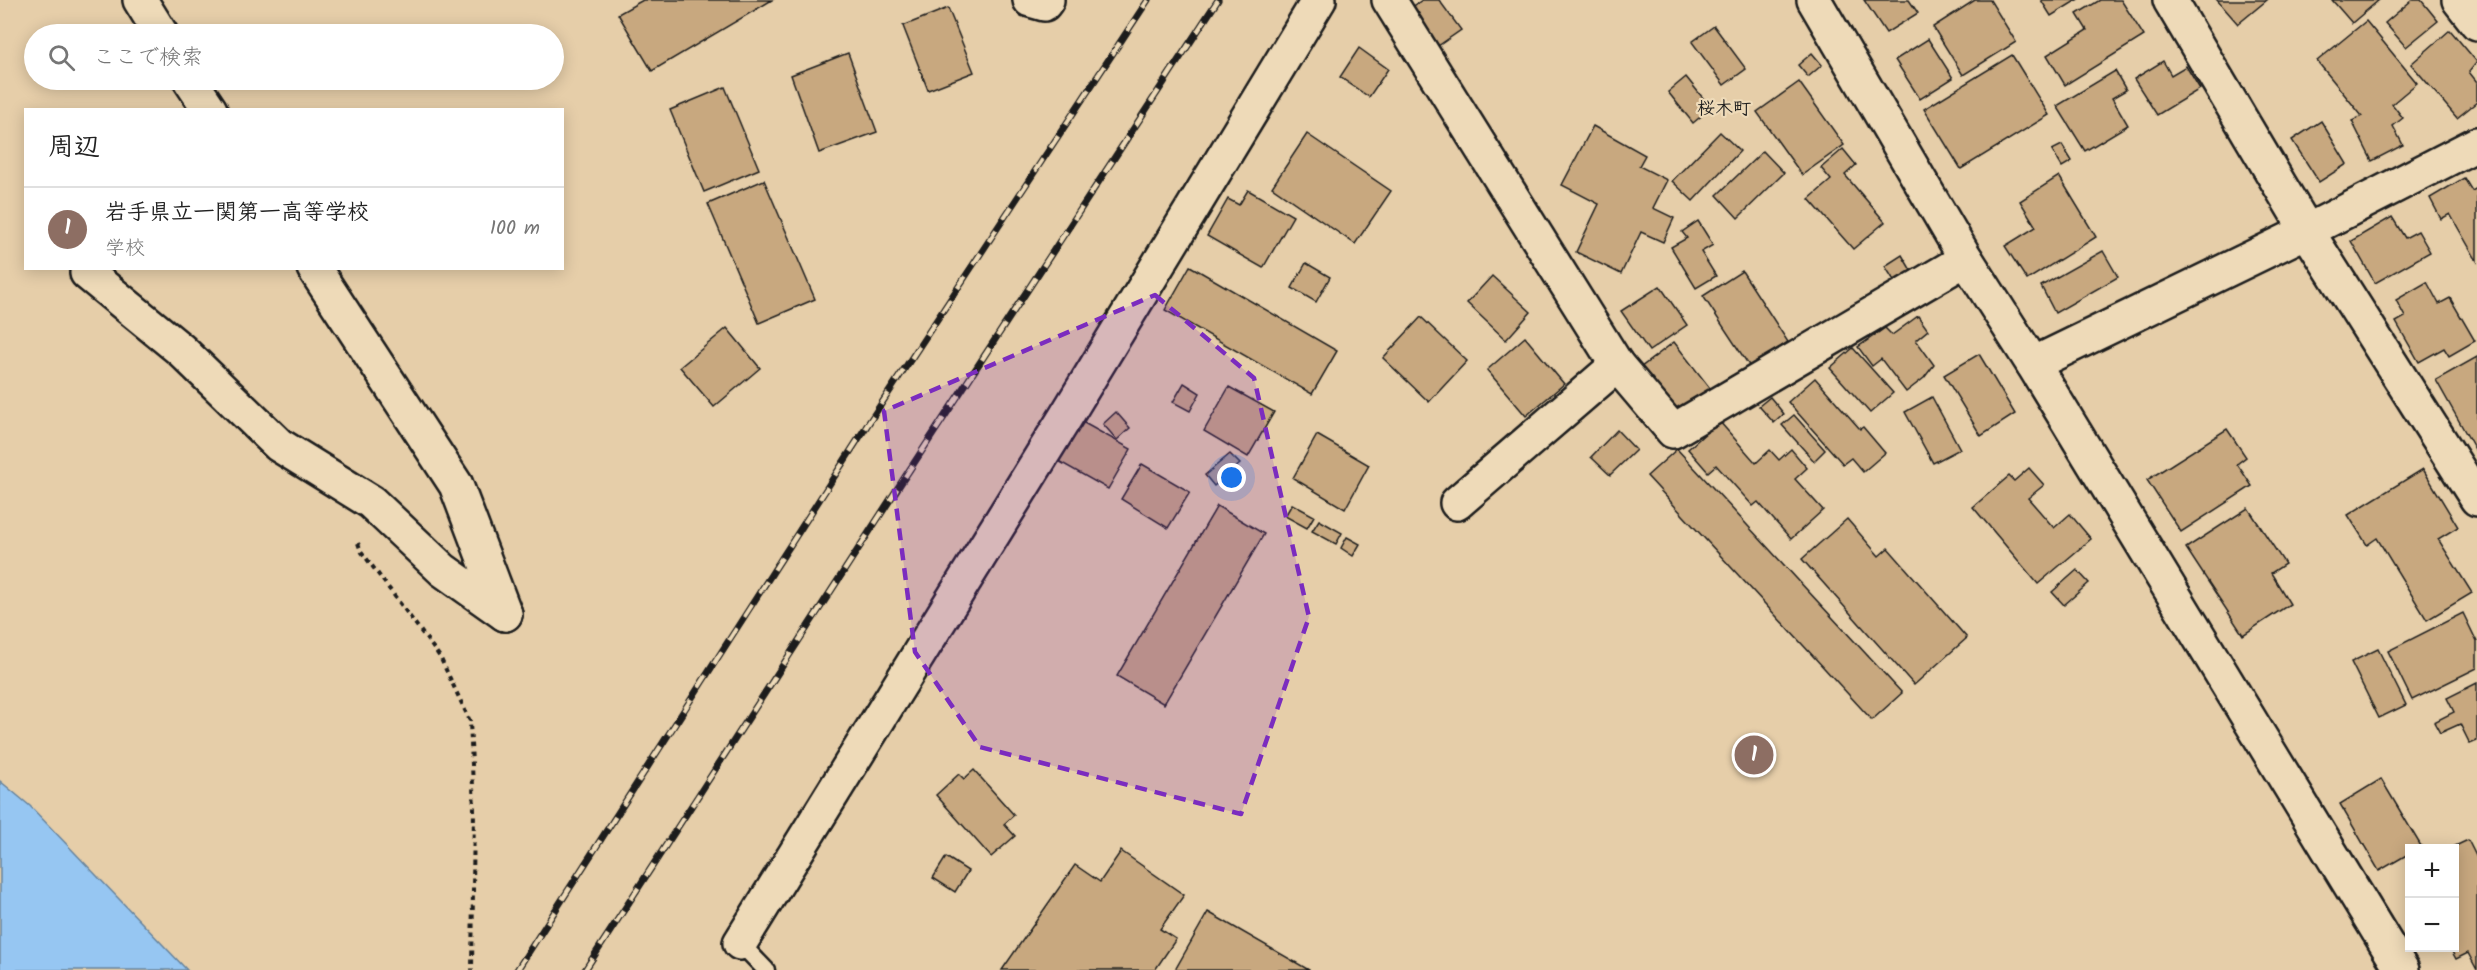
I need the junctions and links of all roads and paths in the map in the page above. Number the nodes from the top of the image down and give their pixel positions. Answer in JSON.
{"nodes":[{"id":1,"x":140,"y":0,"type":"edge"},
{"id":2,"x":1030,"y":0,"type":"edge"},
{"id":3,"x":1047,"y":0,"type":"edge"},
{"id":4,"x":1318,"y":0,"type":"edge"},
{"id":5,"x":1389,"y":0,"type":"edge"},
{"id":6,"x":1814,"y":0,"type":"edge"},
{"id":7,"x":2170,"y":0,"type":"edge"},
{"id":8,"x":2459,"y":0,"type":"edge"},
{"id":9,"x":2477,"y":23,"type":"edge"},
{"id":10,"x":155,"y":24,"type":"edge"},
{"id":11,"x":197,"y":90,"type":"edge"},
{"id":12,"x":209,"y":108,"type":"edge"},
{"id":13,"x":2477,"y":144,"type":"edge"},
{"id":14,"x":2307,"y":231,"type":"junction"},
{"id":15,"x":1966,"y":260,"type":"junction"},
{"id":16,"x":315,"y":270,"type":"edge"},
{"id":17,"x":87,"y":273,"type":"dead end"},
{"id":18,"x":2033,"y":364,"type":"junction"},
{"id":19,"x":1617,"y":365,"type":"junction"},
{"id":20,"x":2477,"y":499,"type":"edge"},
{"id":21,"x":1457,"y":503,"type":"dead end"},
{"id":22,"x":357,"y":541,"type":"dead end"},
{"id":23,"x":740,"y":942,"type":"joint"},
{"id":24,"x":472,"y":970,"type":"edge"},
{"id":25,"x":766,"y":970,"type":"edge"},
{"id":26,"x":2402,"y":970,"type":"edge"}],
"edges":[{"from":1,"to":10,"type":"street"},
{"from":2,"to":3,"type":"street"},
{"from":4,"to":23,"type":"street"},
{"from":5,"to":19,"type":"street"},
{"from":6,"to":15,"type":"street"},
{"from":7,"to":14,"type":"street"},
{"from":8,"to":9,"type":"street"},
{"from":11,"to":12,"type":"street"},
{"from":13,"to":14,"type":"street"},
{"from":14,"to":18,"type":"street"},
{"from":14,"to":20,"type":"street"},
{"from":15,"to":18,"type":"street"},
{"from":15,"to":19,"type":"street"},
{"from":16,"to":17,"type":"street"},
{"from":18,"to":26,"type":"street"},
{"from":19,"to":21,"type":"street"},
{"from":22,"to":24,"type":"path"},
{"from":23,"to":25,"type":"lane"}]}
